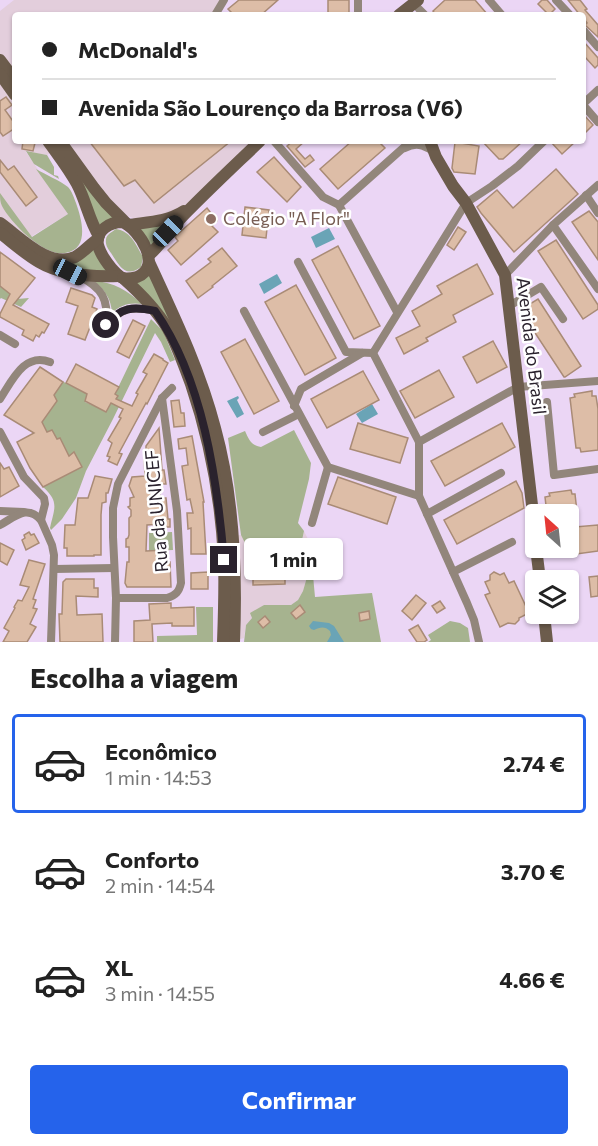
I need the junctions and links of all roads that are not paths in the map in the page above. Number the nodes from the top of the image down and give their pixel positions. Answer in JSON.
{"nodes":[{"id":1,"x":429,"y":0,"type":"edge"},
{"id":2,"x":489,"y":0,"type":"edge"},
{"id":3,"x":556,"y":0,"type":"edge"},
{"id":4,"x":418,"y":10,"type":"edge"},
{"id":5,"x":499,"y":12,"type":"edge"},
{"id":6,"x":567,"y":12,"type":"edge"},
{"id":7,"x":586,"y":33,"type":"edge"},
{"id":8,"x":598,"y":47,"type":"edge"},
{"id":9,"x":0,"y":60,"type":"edge"},
{"id":10,"x":0,"y":74,"type":"edge"},
{"id":11,"x":12,"y":76,"type":"edge"},
{"id":12,"x":598,"y":90,"type":"edge"},
{"id":13,"x":12,"y":91,"type":"edge"},
{"id":14,"x":586,"y":103,"type":"edge"},
{"id":15,"x":586,"y":108,"type":"edge"},
{"id":16,"x":598,"y":123,"type":"edge"},
{"id":17,"x":50,"y":144,"type":"edge"},
{"id":18,"x":62,"y":144,"type":"edge"},
{"id":19,"x":257,"y":144,"type":"edge"},
{"id":20,"x":277,"y":144,"type":"edge"},
{"id":21,"x":408,"y":144,"type":"edge"},
{"id":22,"x":538,"y":144,"type":"edge"},
{"id":23,"x":431,"y":146,"type":"edge"},
{"id":24,"x":400,"y":151,"type":"junction"},
{"id":25,"x":598,"y":185,"type":"edge"},
{"id":26,"x":586,"y":195,"type":"junction"},
{"id":27,"x":466,"y":203,"type":"junction"},
{"id":28,"x":339,"y":205,"type":"junction"},
{"id":29,"x":192,"y":206,"type":"junction"},
{"id":30,"x":110,"y":207,"type":"junction"},
{"id":31,"x":598,"y":213,"type":"edge"},
{"id":32,"x":152,"y":222,"type":"junction"},
{"id":33,"x":0,"y":223,"type":"edge"},
{"id":34,"x":127,"y":224,"type":"junction"},
{"id":35,"x":553,"y":225,"type":"junction"},
{"id":36,"x":0,"y":233,"type":"edge"},
{"id":37,"x":99,"y":238,"type":"junction"},
{"id":38,"x":149,"y":258,"type":"junction"},
{"id":39,"x":297,"y":262,"type":"dead end"},
{"id":40,"x":70,"y":272,"type":"junction"},
{"id":41,"x":505,"y":275,"type":"junction"},
{"id":42,"x":121,"y":277,"type":"junction"},
{"id":43,"x":598,"y":289,"type":"edge"},
{"id":44,"x":509,"y":306,"type":"junction"},
{"id":45,"x":155,"y":311,"type":"junction"},
{"id":46,"x":244,"y":311,"type":"dead end"},
{"id":47,"x":397,"y":312,"type":"junction"},
{"id":48,"x":563,"y":319,"type":"dead end"},
{"id":49,"x":0,"y":335,"type":"edge"},
{"id":50,"x":15,"y":344,"type":"dead end"},
{"id":51,"x":362,"y":352,"type":"junction"},
{"id":52,"x":373,"y":353,"type":"junction"},
{"id":53,"x":50,"y":363,"type":"dead end"},
{"id":54,"x":598,"y":381,"type":"edge"},
{"id":55,"x":518,"y":387,"type":"junction"},
{"id":56,"x":172,"y":388,"type":"dead end"},
{"id":57,"x":162,"y":398,"type":"junction"},
{"id":58,"x":0,"y":399,"type":"edge"},
{"id":59,"x":547,"y":402,"type":"dead end"},
{"id":60,"x":297,"y":410,"type":"junction"},
{"id":61,"x":0,"y":432,"type":"edge"},
{"id":62,"x":263,"y":432,"type":"dead end"},
{"id":63,"x":418,"y":442,"type":"junction"},
{"id":64,"x":328,"y":467,"type":"junction"},
{"id":65,"x":598,"y":469,"type":"edge"},
{"id":66,"x":501,"y":473,"type":"dead end"},
{"id":67,"x":419,"y":496,"type":"junction"},
{"id":68,"x":532,"y":504,"type":"edge"},
{"id":69,"x":0,"y":511,"type":"edge"},
{"id":70,"x":27,"y":512,"type":"junction"},
{"id":71,"x":427,"y":514,"type":"junction"},
{"id":72,"x":41,"y":520,"type":"junction"},
{"id":73,"x":312,"y":523,"type":"dead end"},
{"id":74,"x":0,"y":525,"type":"edge"},
{"id":75,"x":512,"y":542,"type":"dead end"},
{"id":76,"x":114,"y":568,"type":"junction"},
{"id":77,"x":54,"y":569,"type":"junction"},
{"id":78,"x":453,"y":572,"type":"junction"},
{"id":79,"x":116,"y":598,"type":"junction"},
{"id":80,"x":545,"y":624,"type":"edge"},
{"id":81,"x":51,"y":642,"type":"edge"},
{"id":82,"x":115,"y":642,"type":"edge"},
{"id":83,"x":223,"y":642,"type":"edge"},
{"id":84,"x":234,"y":642,"type":"edge"},
{"id":85,"x":478,"y":642,"type":"edge"},
{"id":86,"x":547,"y":642,"type":"edge"}],
"edges":[{"from":1,"to":4,"type":"main road"},
{"from":2,"to":5,"type":"street"},
{"from":3,"to":6,"type":"street"},
{"from":7,"to":8,"type":"street"},
{"from":9,"to":11,"type":"main road"},
{"from":10,"to":13,"type":"main road"},
{"from":12,"to":14,"type":"street"},
{"from":15,"to":16,"type":"street"},
{"from":17,"to":37,"type":"main road"},
{"from":18,"to":30,"type":"main road"},
{"from":19,"to":29,"type":"main road"},
{"from":20,"to":28,"type":"street"},
{"from":21,"to":24,"type":"street"},
{"from":22,"to":27,"type":"street"},
{"from":23,"to":24,"type":"street"},
{"from":23,"to":27,"type":"main road","name":"Avenida do Brasil"},
{"from":24,"to":28,"type":"street"},
{"from":25,"to":26,"type":"street"},
{"from":26,"to":31,"type":"street"},
{"from":26,"to":35,"type":"street"},
{"from":27,"to":41,"type":"main road","name":"Avenida do Brasil"},
{"from":27,"to":47,"type":"street"},
{"from":28,"to":47,"type":"street"},
{"from":29,"to":32,"type":"main road"},
{"from":29,"to":38,"type":"main road"},
{"from":30,"to":32,"type":"main road"},
{"from":30,"to":34,"type":"main road"},
{"from":32,"to":34,"type":"main road"},
{"from":33,"to":37,"type":"main road"},
{"from":34,"to":37,"type":"main road"},
{"from":34,"to":38,"type":"main road"},
{"from":35,"to":41,"type":"street"},
{"from":35,"to":43,"type":"street"},
{"from":36,"to":40,"type":"main road"},
{"from":37,"to":42,"type":"main road"},
{"from":38,"to":42,"type":"main road"},
{"from":38,"to":84,"type":"main road"},
{"from":39,"to":51,"type":"street"},
{"from":40,"to":42,"type":"main road"},
{"from":40,"to":45,"type":"street"},
{"from":41,"to":44,"type":"main road","name":"Avenida do Brasil"},
{"from":42,"to":45,"type":"main road"},
{"from":44,"to":48,"type":"street"},
{"from":44,"to":55,"type":"main road","name":"Avenida do Brasil"},
{"from":45,"to":83,"type":"main road"},
{"from":46,"to":60,"type":"street"},
{"from":47,"to":52,"type":"street"},
{"from":49,"to":50,"type":"street"},
{"from":51,"to":52,"type":"street"},
{"from":51,"to":60,"type":"street"},
{"from":52,"to":63,"type":"street"},
{"from":53,"to":58,"type":"street"},
{"from":54,"to":55,"type":"street"},
{"from":55,"to":63,"type":"street"},
{"from":55,"to":68,"type":"main road","name":"Avenida do Brasil"},
{"from":56,"to":57,"type":"street"},
{"from":57,"to":76,"type":"street"},
{"from":57,"to":79,"type":"street","name":"Rua da UNICEF"},
{"from":59,"to":65,"type":"street"},
{"from":60,"to":62,"type":"street"},
{"from":60,"to":64,"type":"street"},
{"from":61,"to":72,"type":"street"},
{"from":63,"to":67,"type":"street"},
{"from":64,"to":67,"type":"street"},
{"from":64,"to":73,"type":"street"},
{"from":66,"to":71,"type":"street"},
{"from":67,"to":71,"type":"street"},
{"from":69,"to":70,"type":"street"},
{"from":70,"to":72,"type":"street"},
{"from":70,"to":74,"type":"street"},
{"from":71,"to":78,"type":"street"},
{"from":72,"to":77,"type":"street"},
{"from":75,"to":78,"type":"street"},
{"from":76,"to":77,"type":"street"},
{"from":76,"to":79,"type":"street"},
{"from":77,"to":81,"type":"street"},
{"from":78,"to":85,"type":"street"},
{"from":79,"to":82,"type":"street"},
{"from":80,"to":86,"type":"main road"}]}
